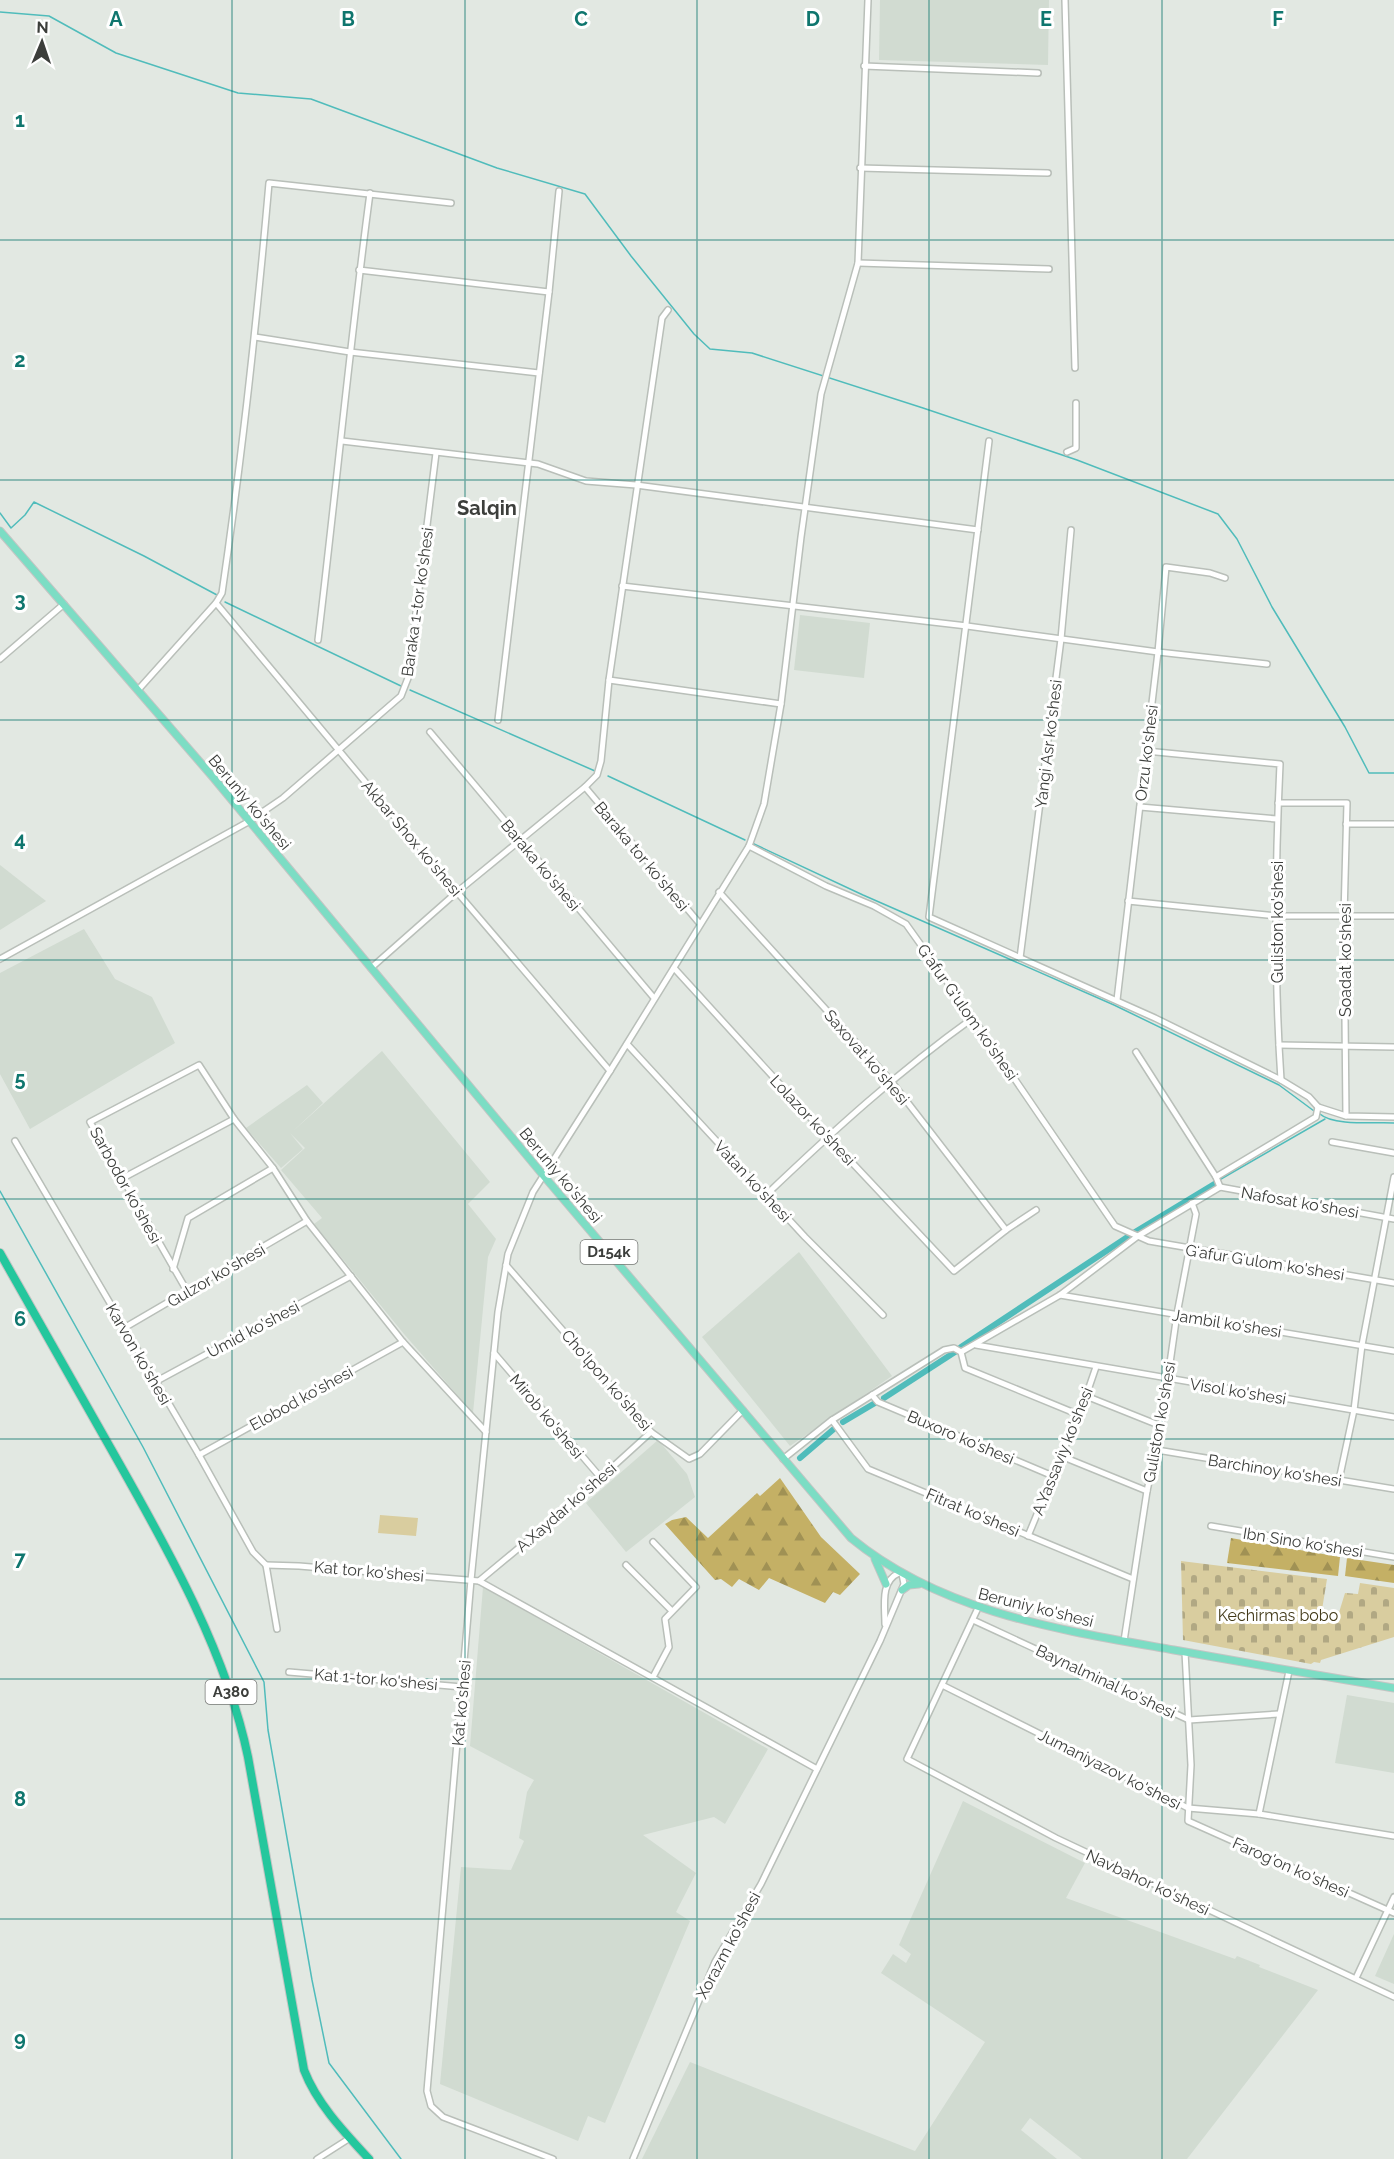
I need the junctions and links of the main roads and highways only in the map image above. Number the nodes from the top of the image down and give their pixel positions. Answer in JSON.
{"nodes":[{"id":1,"x":0,"y":531,"type":"edge"},
{"id":2,"x":0,"y":1253,"type":"edge"},
{"id":3,"x":873,"y":1557,"type":"junction"},
{"id":4,"x":886,"y":1584,"type":"road end"},
{"id":5,"x":923,"y":1585,"type":"junction"},
{"id":6,"x":902,"y":1590,"type":"road end"},
{"id":7,"x":1394,"y":1688,"type":"edge"},
{"id":8,"x":369,"y":2159,"type":"edge"}],
"edges":[{"from":1,"to":3,"type":"main road","name":"Beruniy ko'shesi","number":"D154k"},
{"from":2,"to":8,"type":"highway","number":"A380"},
{"from":3,"to":4,"type":"main road"},
{"from":3,"to":5,"type":"main road","name":"Beruniy ko'shesi","number":"D154k"},
{"from":5,"to":6,"type":"main road"},
{"from":5,"to":7,"type":"main road","name":"Beruniy ko'shesi","number":"D154k"}]}
